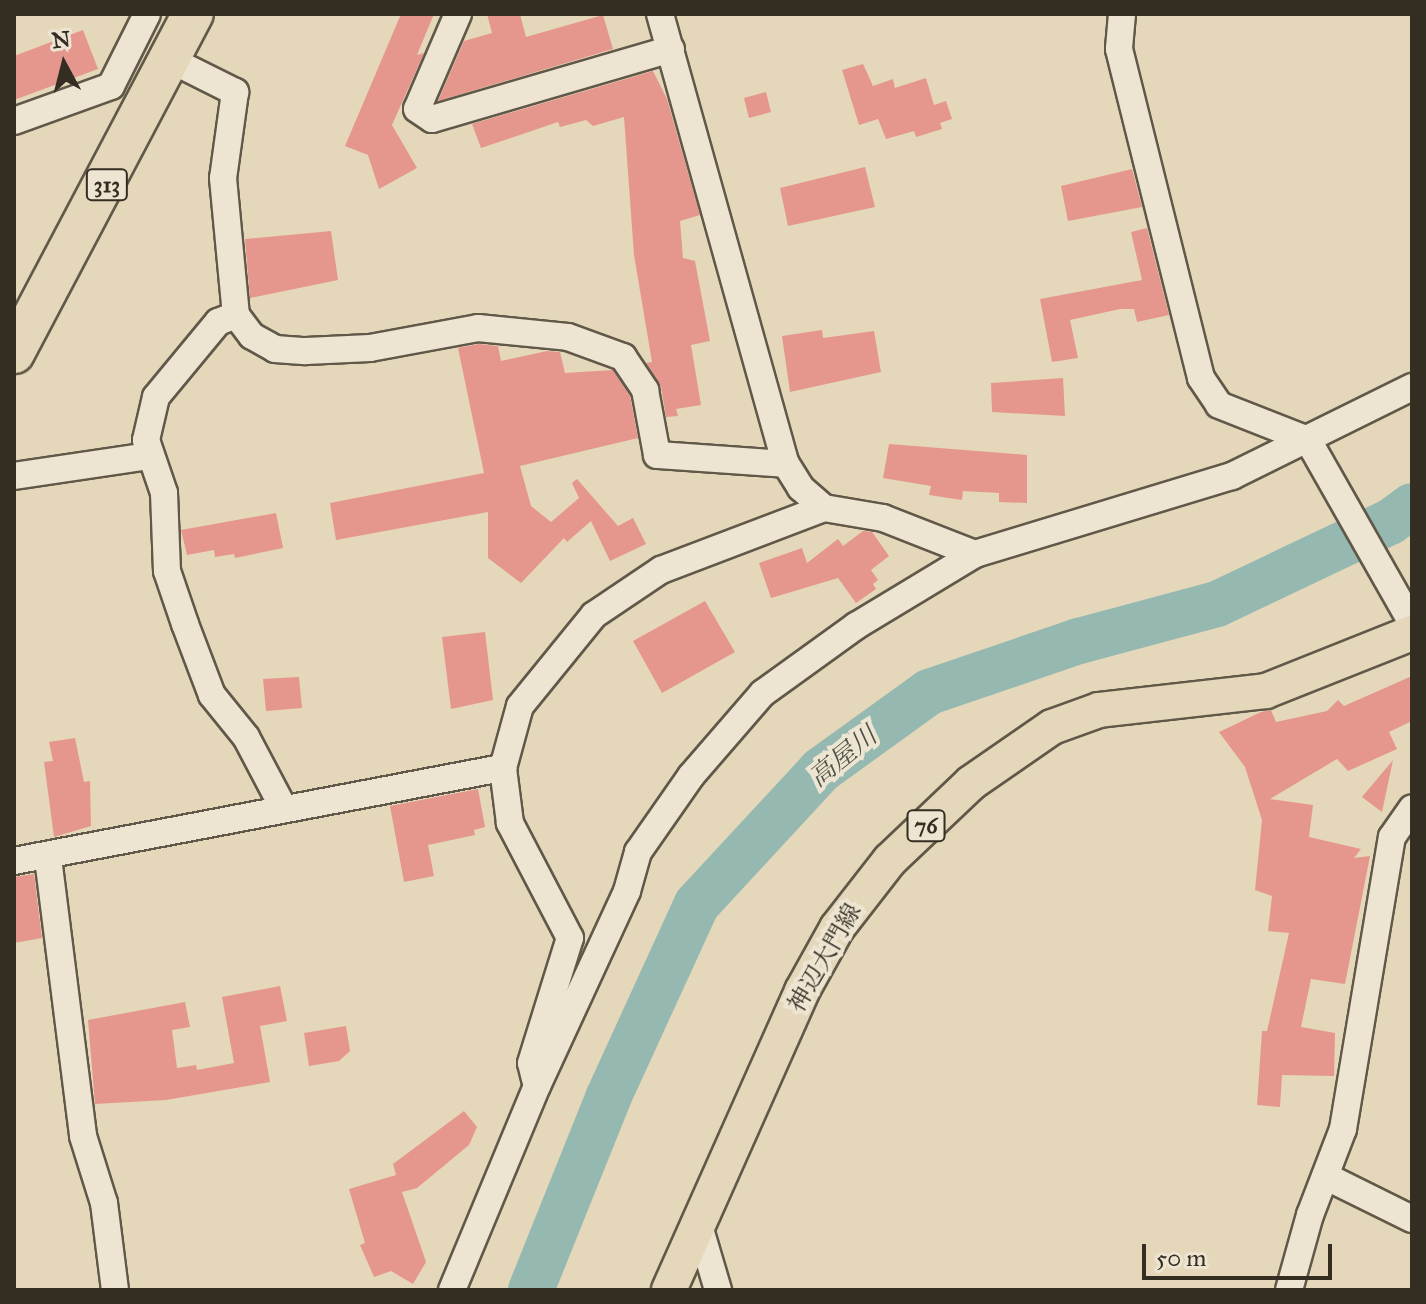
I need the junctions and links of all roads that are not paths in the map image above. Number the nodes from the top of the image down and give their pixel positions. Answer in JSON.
{"nodes":[{"id":1,"x":147,"y":14,"type":"edge"},
{"id":2,"x":193,"y":14,"type":"edge"},
{"id":3,"x":458,"y":14,"type":"edge"},
{"id":4,"x":660,"y":14,"type":"edge"},
{"id":5,"x":1122,"y":14,"type":"edge"},
{"id":6,"x":671,"y":49,"type":"junction"},
{"id":7,"x":171,"y":60,"type":"junction"},
{"id":8,"x":14,"y":121,"type":"edge"},
{"id":9,"x":236,"y":315,"type":"junction"},
{"id":10,"x":14,"y":353,"type":"edge"},
{"id":11,"x":1412,"y":387,"type":"edge"},
{"id":12,"x":1310,"y":443,"type":"junction"},
{"id":13,"x":149,"y":456,"type":"junction"},
{"id":14,"x":786,"y":464,"type":"junction"},
{"id":15,"x":14,"y":476,"type":"edge"},
{"id":16,"x":824,"y":508,"type":"junction"},
{"id":17,"x":975,"y":554,"type":"junction"},
{"id":18,"x":1411,"y":625,"type":"edge"},
{"id":19,"x":503,"y":768,"type":"junction"},
{"id":20,"x":1412,"y":808,"type":"edge"},
{"id":21,"x":284,"y":809,"type":"junction"},
{"id":22,"x":48,"y":858,"type":"junction"},
{"id":23,"x":14,"y":861,"type":"edge"},
{"id":24,"x":537,"y":1086,"type":"junction"},
{"id":25,"x":1327,"y":1177,"type":"junction"},
{"id":26,"x":697,"y":1219,"type":"junction"},
{"id":27,"x":1412,"y":1219,"type":"edge"},
{"id":28,"x":115,"y":1290,"type":"edge"},
{"id":29,"x":452,"y":1290,"type":"edge"},
{"id":30,"x":669,"y":1290,"type":"edge"},
{"id":31,"x":718,"y":1290,"type":"edge"},
{"id":32,"x":1289,"y":1290,"type":"edge"}],
"edges":[{"from":1,"to":8,"type":"street"},
{"from":2,"to":7,"type":"highway","number":"313"},
{"from":3,"to":6,"type":"street"},
{"from":4,"to":6,"type":"street"},
{"from":5,"to":12,"type":"street"},
{"from":6,"to":14,"type":"street"},
{"from":7,"to":9,"type":"street"},
{"from":7,"to":10,"type":"highway","number":"313"},
{"from":9,"to":13,"type":"street"},
{"from":9,"to":14,"type":"street"},
{"from":11,"to":12,"type":"street"},
{"from":12,"to":17,"type":"street"},
{"from":12,"to":18,"type":"street"},
{"from":13,"to":15,"type":"street"},
{"from":13,"to":21,"type":"street"},
{"from":14,"to":16,"type":"street"},
{"from":16,"to":17,"type":"street"},
{"from":16,"to":19,"type":"street"},
{"from":17,"to":24,"type":"street"},
{"from":18,"to":26,"type":"main road","name":"神辺大門線","number":"76"},
{"from":19,"to":21,"type":"street"},
{"from":19,"to":24,"type":"street"},
{"from":20,"to":25,"type":"street"},
{"from":21,"to":22,"type":"street"},
{"from":22,"to":23,"type":"street"},
{"from":22,"to":28,"type":"street"},
{"from":24,"to":29,"type":"street"},
{"from":25,"to":27,"type":"street"},
{"from":25,"to":32,"type":"street"},
{"from":26,"to":30,"type":"main road","name":"神辺大門線","number":"76"},
{"from":26,"to":31,"type":"street"}]}
